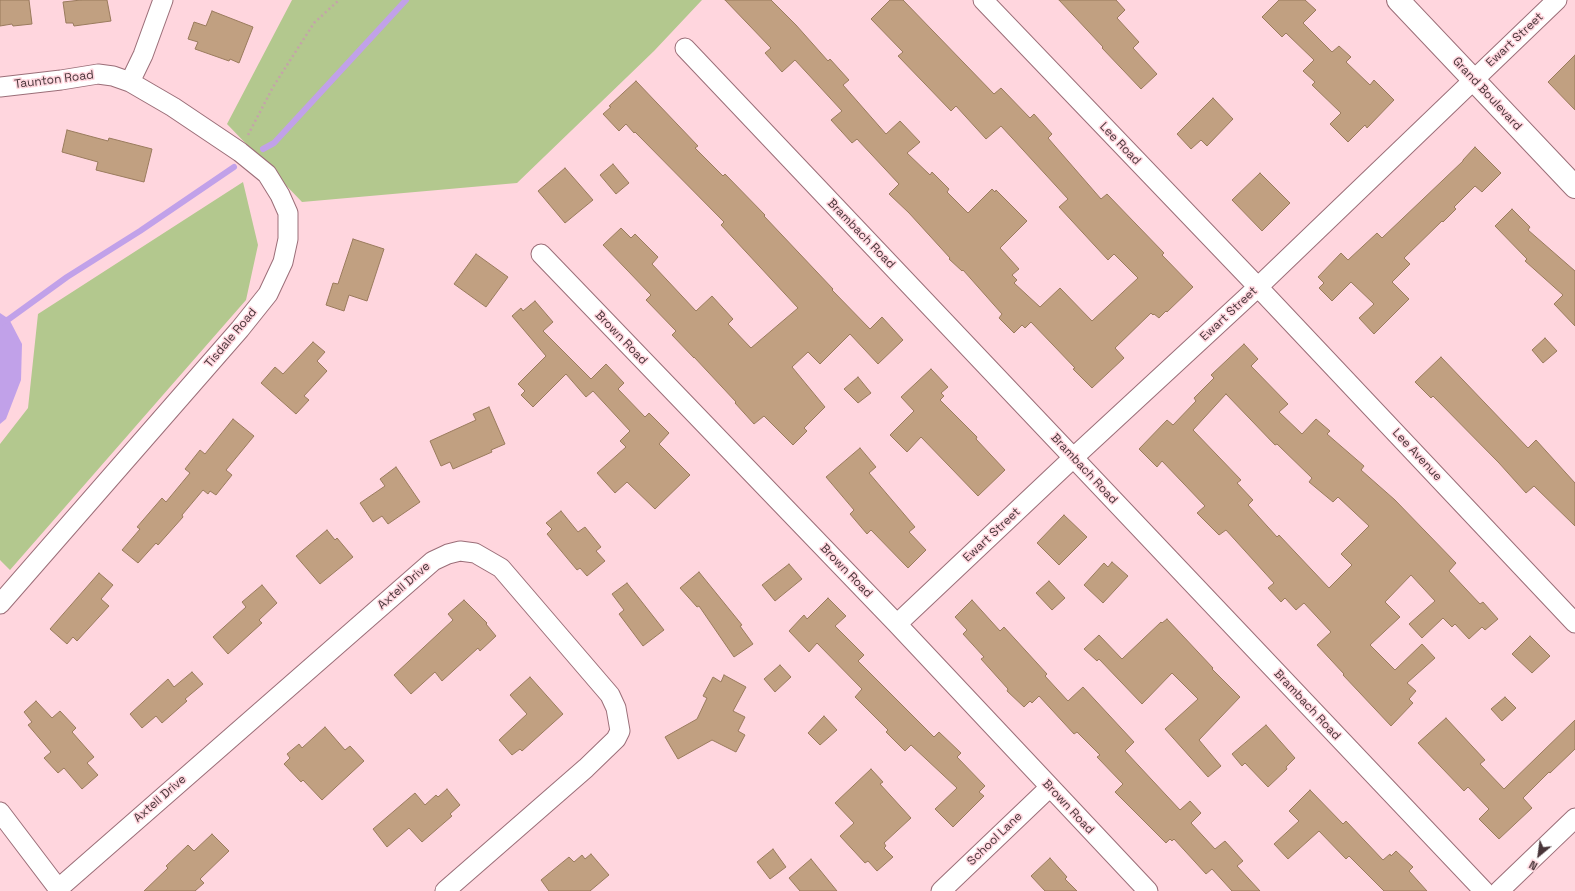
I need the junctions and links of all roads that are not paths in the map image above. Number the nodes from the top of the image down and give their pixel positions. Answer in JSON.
{"nodes":[{"id":1,"x":163,"y":0,"type":"edge"},
{"id":2,"x":983,"y":0,"type":"edge"},
{"id":3,"x":1398,"y":0,"type":"edge"},
{"id":4,"x":1557,"y":0,"type":"edge"},
{"id":5,"x":685,"y":48,"type":"dead end"},
{"id":6,"x":1473,"y":80,"type":"junction"},
{"id":7,"x":130,"y":82,"type":"junction"},
{"id":8,"x":0,"y":87,"type":"edge"},
{"id":9,"x":1575,"y":187,"type":"edge"},
{"id":10,"x":541,"y":254,"type":"dead end"},
{"id":11,"x":1258,"y":287,"type":"junction"},
{"id":12,"x":1073,"y":458,"type":"junction"},
{"id":13,"x":0,"y":604,"type":"edge"},
{"id":14,"x":1575,"y":623,"type":"edge"},
{"id":15,"x":897,"y":624,"type":"junction"},
{"id":16,"x":1050,"y":787,"type":"junction"},
{"id":17,"x":0,"y":812,"type":"edge"},
{"id":18,"x":1575,"y":818,"type":"edge"},
{"id":19,"x":59,"y":890,"type":"edge"},
{"id":20,"x":445,"y":891,"type":"edge"},
{"id":21,"x":940,"y":891,"type":"edge"},
{"id":22,"x":1148,"y":891,"type":"edge"},
{"id":23,"x":1484,"y":891,"type":"edge"},
{"id":24,"x":1499,"y":891,"type":"edge"}],
"edges":[{"from":1,"to":7,"type":"street"},
{"from":2,"to":11,"type":"street","name":"Lee Road"},
{"from":3,"to":6,"type":"street","name":"Grand Boulevard"},
{"from":4,"to":6,"type":"street","name":"Ewart Street"},
{"from":5,"to":12,"type":"street","name":"Brambach Road"},
{"from":6,"to":9,"type":"street","name":"Grand Boulevard"},
{"from":6,"to":11,"type":"street","name":"Ewart Street"},
{"from":7,"to":8,"type":"street","name":"Taunton Road"},
{"from":7,"to":13,"type":"street","name":"Tisdale Road"},
{"from":10,"to":15,"type":"street","name":"Brown Road"},
{"from":11,"to":12,"type":"street","name":"Ewart Street"},
{"from":11,"to":14,"type":"street","name":"Lee Avenue"},
{"from":12,"to":15,"type":"street","name":"Ewart Street"},
{"from":12,"to":23,"type":"street","name":"Brambach Road"},
{"from":15,"to":16,"type":"street","name":"Brown Road"},
{"from":16,"to":21,"type":"street","name":"School Lane"},
{"from":16,"to":22,"type":"street","name":"Brown Road"},
{"from":17,"to":19,"type":"street"},
{"from":18,"to":24,"type":"street"},
{"from":19,"to":20,"type":"street","name":"Axtell Drive"}]}
